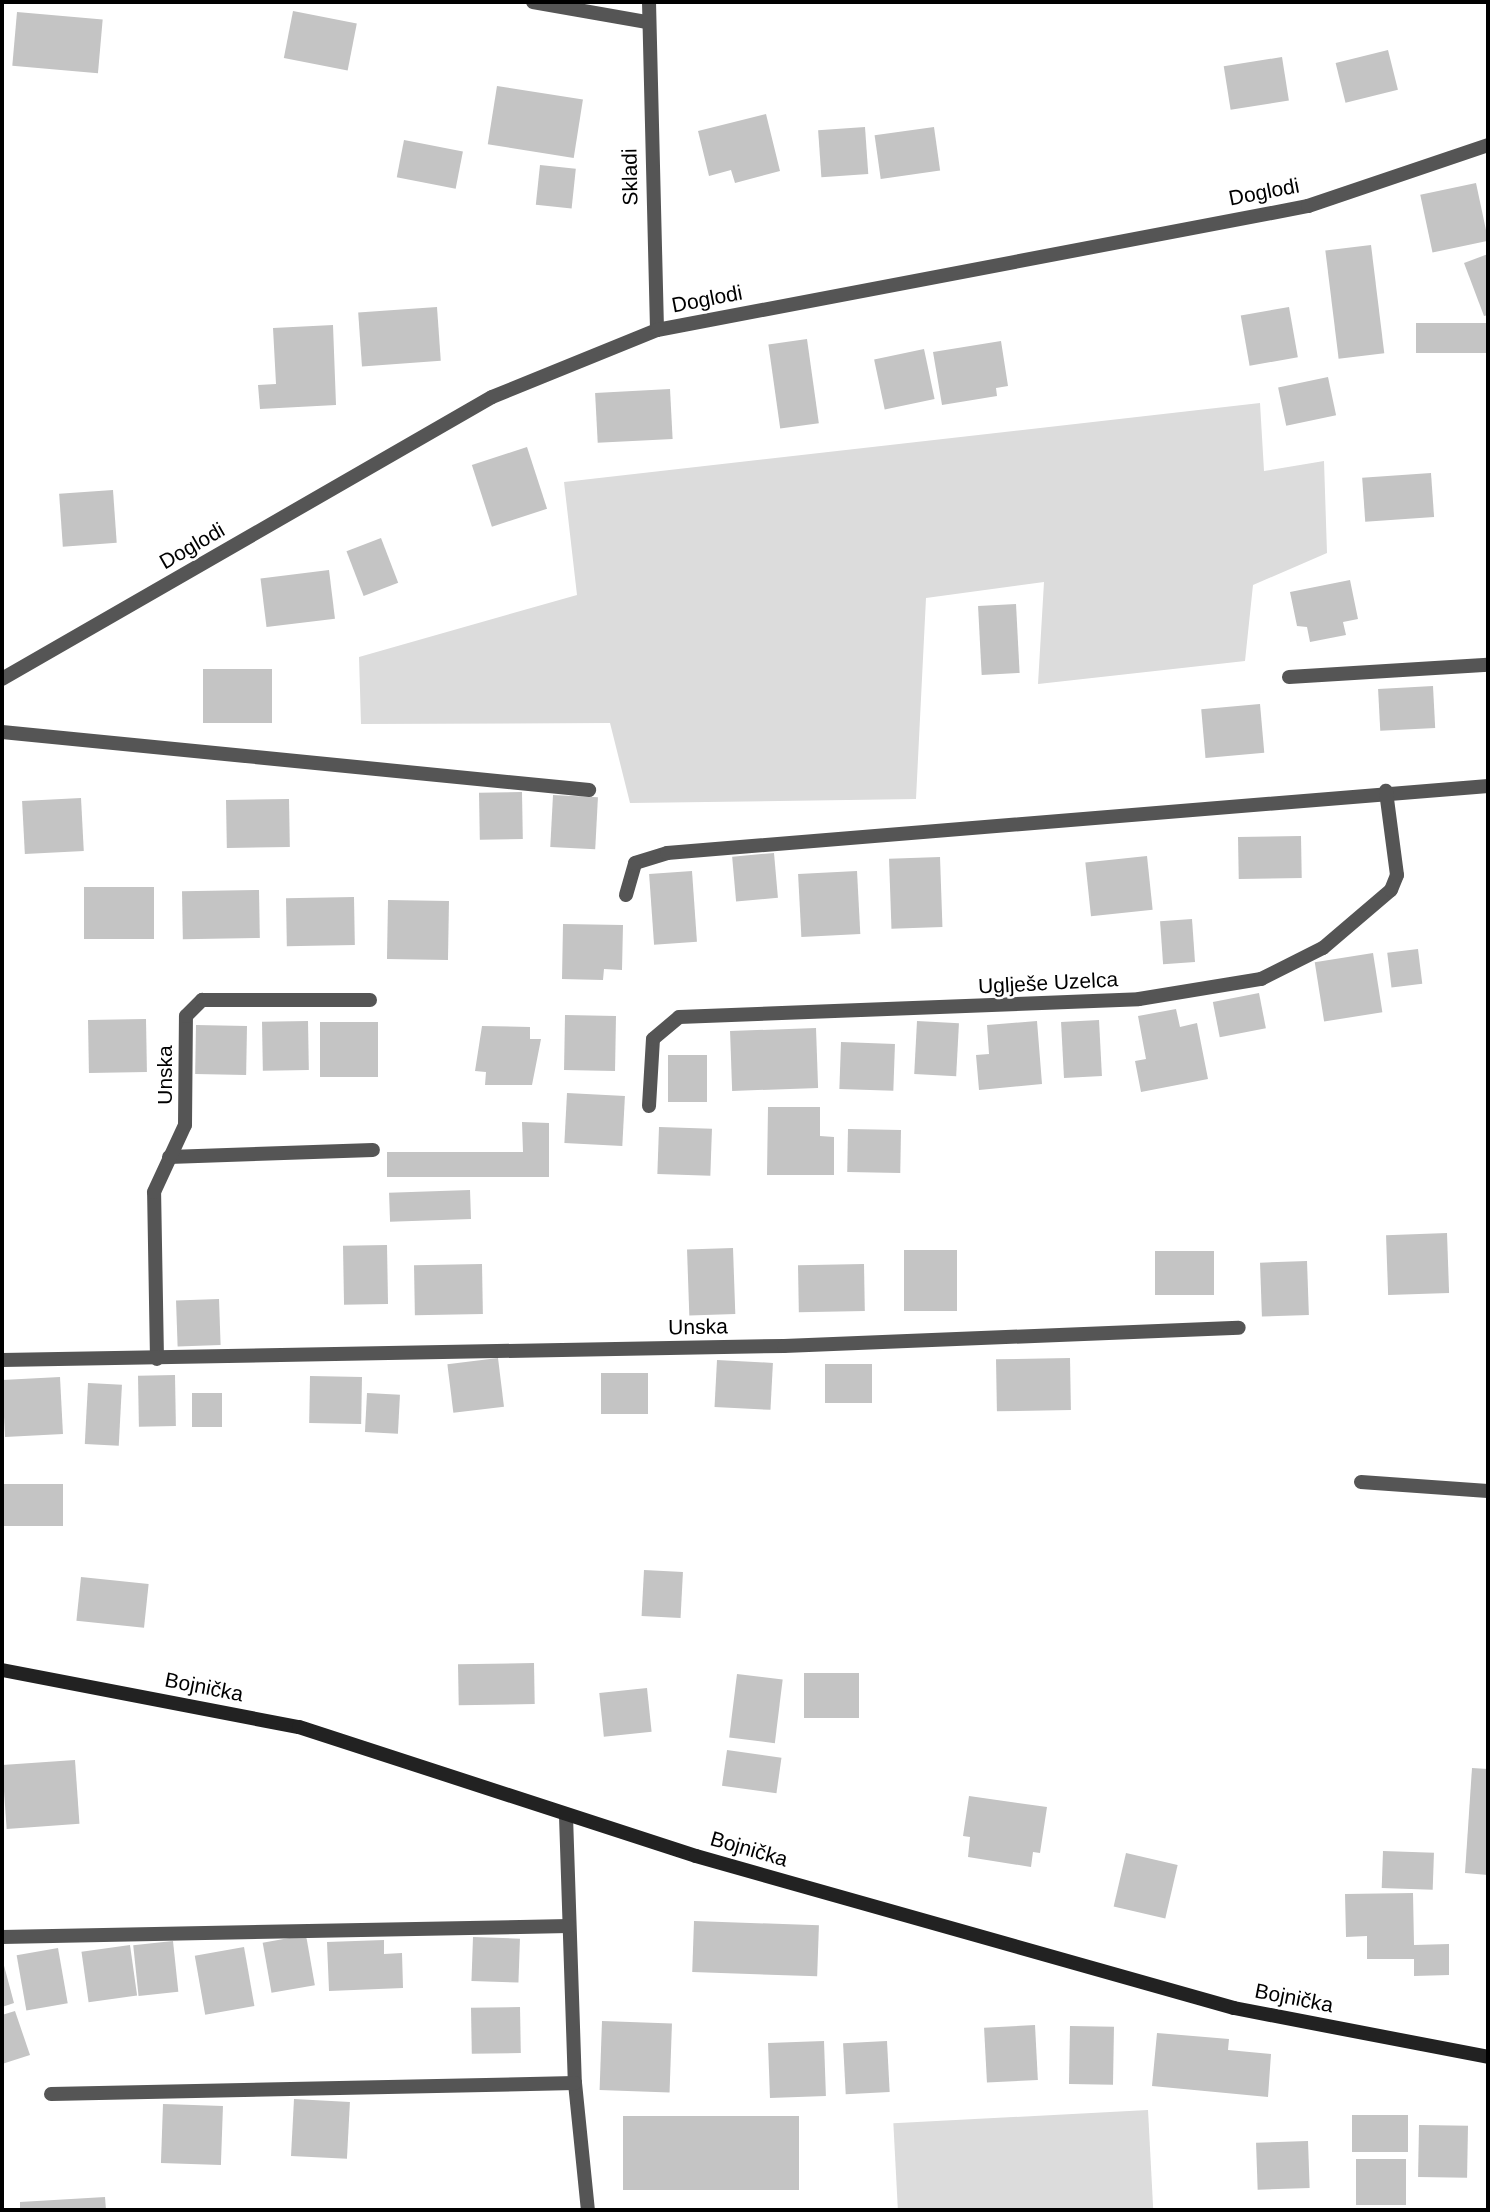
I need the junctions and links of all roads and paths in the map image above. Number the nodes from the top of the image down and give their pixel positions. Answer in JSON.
{"nodes":[{"id":1,"x":533,"y":2,"type":"edge"},
{"id":2,"x":649,"y":2,"type":"edge"},
{"id":3,"x":647,"y":22,"type":"junction"},
{"id":4,"x":1488,"y":145,"type":"edge"},
{"id":5,"x":657,"y":330,"type":"junction"},
{"id":6,"x":1488,"y":665,"type":"edge"},
{"id":7,"x":1289,"y":677,"type":"dead end"},
{"id":8,"x":2,"y":679,"type":"edge"},
{"id":9,"x":2,"y":732,"type":"edge"},
{"id":10,"x":1488,"y":786,"type":"edge"},
{"id":11,"x":589,"y":790,"type":"dead end"},
{"id":12,"x":1386,"y":791,"type":"junction"},
{"id":13,"x":626,"y":895,"type":"dead end"},
{"id":14,"x":370,"y":1000,"type":"dead end"},
{"id":15,"x":649,"y":1106,"type":"dead end"},
{"id":16,"x":373,"y":1150,"type":"dead end"},
{"id":17,"x":169,"y":1157,"type":"junction"},
{"id":18,"x":1239,"y":1328,"type":"dead end"},
{"id":19,"x":158,"y":1359,"type":"junction"},
{"id":20,"x":2,"y":1360,"type":"edge"},
{"id":21,"x":1361,"y":1482,"type":"dead end"},
{"id":22,"x":1488,"y":1491,"type":"edge"},
{"id":23,"x":2,"y":1670,"type":"edge"},
{"id":24,"x":566,"y":1816,"type":"junction"},
{"id":25,"x":569,"y":1926,"type":"junction"},
{"id":26,"x":2,"y":1937,"type":"edge"},
{"id":27,"x":1488,"y":2057,"type":"edge"},
{"id":28,"x":575,"y":2083,"type":"junction"},
{"id":29,"x":51,"y":2094,"type":"dead end"},
{"id":30,"x":589,"y":2210,"type":"edge"}],
"edges":[{"from":1,"to":3,"type":"street"},
{"from":2,"to":3,"type":"street","name":"Skladi"},
{"from":3,"to":5,"type":"street","name":"Skladi"},
{"from":4,"to":5,"type":"street","name":"Doglodi"},
{"from":5,"to":8,"type":"street","name":"Doglodi"},
{"from":6,"to":7,"type":"street"},
{"from":9,"to":11,"type":"street"},
{"from":10,"to":12,"type":"street"},
{"from":12,"to":13,"type":"street"},
{"from":12,"to":15,"type":"street","name":"Uglješe Uzelca"},
{"from":14,"to":17,"type":"street","name":"Unska"},
{"from":16,"to":17,"type":"street"},
{"from":17,"to":19,"type":"street","name":"Unska"},
{"from":18,"to":19,"type":"street","name":"Unska"},
{"from":19,"to":20,"type":"street","name":"Unska"},
{"from":21,"to":22,"type":"street"},
{"from":23,"to":24,"type":"main road","name":"Bojnička"},
{"from":24,"to":25,"type":"street"},
{"from":24,"to":27,"type":"main road","name":"Bojnička"},
{"from":25,"to":26,"type":"street"},
{"from":25,"to":28,"type":"street"},
{"from":28,"to":29,"type":"street"},
{"from":28,"to":30,"type":"street"}]}
